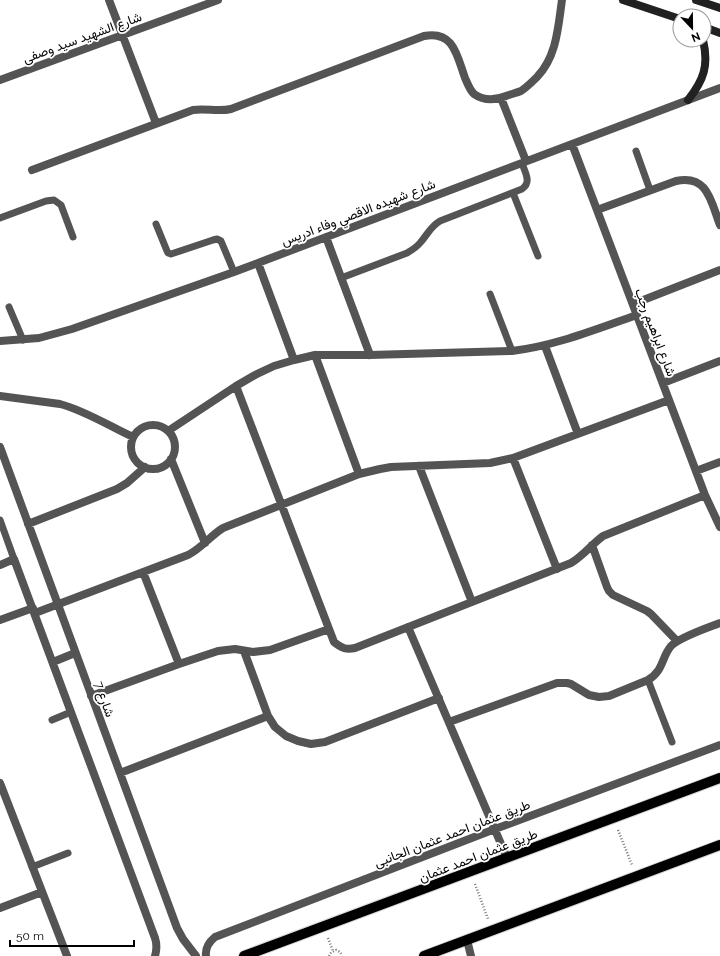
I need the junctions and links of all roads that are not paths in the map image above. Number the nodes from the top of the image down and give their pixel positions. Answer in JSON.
{"nodes":[{"id":1,"x":109,"y":0,"type":"edge"},
{"id":2,"x":218,"y":0,"type":"edge"},
{"id":3,"x":562,"y":0,"type":"edge"},
{"id":4,"x":623,"y":0,"type":"edge"},
{"id":5,"x":696,"y":0,"type":"edge"},
{"id":6,"x":720,"y":8,"type":"edge"},
{"id":7,"x":672,"y":16,"type":"edge"},
{"id":8,"x":122,"y":36,"type":"junction"},
{"id":9,"x":705,"y":48,"type":"edge"},
{"id":10,"x":0,"y":80,"type":"edge"},
{"id":11,"x":720,"y":88,"type":"edge"},
{"id":12,"x":501,"y":98,"type":"junction"},
{"id":13,"x":688,"y":100,"type":"junction"},
{"id":14,"x":156,"y":123,"type":"junction"},
{"id":15,"x":572,"y":144,"type":"junction"},
{"id":16,"x":636,"y":152,"type":"dead end"},
{"id":17,"x":524,"y":162,"type":"junction"},
{"id":18,"x":32,"y":170,"type":"dead end"},
{"id":19,"x":650,"y":190,"type":"junction"},
{"id":20,"x":513,"y":193,"type":"junction"},
{"id":21,"x":597,"y":210,"type":"junction"},
{"id":22,"x":0,"y":218,"type":"edge"},
{"id":23,"x":156,"y":224,"type":"dead end"},
{"id":24,"x":720,"y":225,"type":"edge"},
{"id":25,"x":73,"y":237,"type":"dead end"},
{"id":26,"x":326,"y":238,"type":"junction"},
{"id":27,"x":538,"y":256,"type":"dead end"},
{"id":28,"x":258,"y":263,"type":"junction"},
{"id":29,"x":720,"y":270,"type":"edge"},
{"id":30,"x":234,"y":272,"type":"junction"},
{"id":31,"x":341,"y":278,"type":"junction"},
{"id":32,"x":490,"y":294,"type":"dead end"},
{"id":33,"x":633,"y":304,"type":"junction"},
{"id":34,"x":9,"y":307,"type":"dead end"},
{"id":35,"x":637,"y":315,"type":"junction"},
{"id":36,"x":23,"y":340,"type":"junction"},
{"id":37,"x":0,"y":341,"type":"edge"},
{"id":38,"x":545,"y":346,"type":"junction"},
{"id":39,"x":512,"y":351,"type":"junction"},
{"id":40,"x":315,"y":355,"type":"junction"},
{"id":41,"x":370,"y":355,"type":"junction"},
{"id":42,"x":294,"y":360,"type":"junction"},
{"id":43,"x":720,"y":361,"type":"edge"},
{"id":44,"x":663,"y":383,"type":"junction"},
{"id":45,"x":236,"y":386,"type":"junction"},
{"id":46,"x":0,"y":396,"type":"edge"},
{"id":47,"x":669,"y":400,"type":"junction"},
{"id":48,"x":168,"y":430,"type":"junction"},
{"id":49,"x":578,"y":434,"type":"junction"},
{"id":50,"x":133,"y":437,"type":"junction"},
{"id":51,"x":0,"y":447,"type":"edge"},
{"id":52,"x":513,"y":458,"type":"junction"},
{"id":53,"x":171,"y":459,"type":"junction"},
{"id":54,"x":720,"y":462,"type":"edge"},
{"id":55,"x":419,"y":466,"type":"junction"},
{"id":56,"x":145,"y":467,"type":"junction"},
{"id":57,"x":696,"y":471,"type":"junction"},
{"id":58,"x":359,"y":474,"type":"junction"},
{"id":59,"x":705,"y":495,"type":"junction"},
{"id":60,"x":282,"y":505,"type":"junction"},
{"id":61,"x":0,"y":520,"type":"edge"},
{"id":62,"x":28,"y":524,"type":"junction"},
{"id":63,"x":720,"y":527,"type":"edge"},
{"id":64,"x":205,"y":543,"type":"junction"},
{"id":65,"x":592,"y":545,"type":"junction"},
{"id":66,"x":14,"y":559,"type":"junction"},
{"id":67,"x":0,"y":565,"type":"edge"},
{"id":68,"x":557,"y":569,"type":"junction"},
{"id":69,"x":143,"y":572,"type":"junction"},
{"id":70,"x":472,"y":602,"type":"junction"},
{"id":71,"x":58,"y":605,"type":"junction"},
{"id":72,"x":34,"y":610,"type":"junction"},
{"id":73,"x":0,"y":620,"type":"edge"},
{"id":74,"x":720,"y":623,"type":"edge"},
{"id":75,"x":408,"y":627,"type":"junction"},
{"id":76,"x":329,"y":629,"type":"junction"},
{"id":77,"x":677,"y":641,"type":"junction"},
{"id":78,"x":244,"y":651,"type":"junction"},
{"id":79,"x":75,"y":653,"type":"junction"},
{"id":80,"x":53,"y":662,"type":"junction"},
{"id":81,"x":178,"y":664,"type":"junction"},
{"id":82,"x":648,"y":680,"type":"junction"},
{"id":83,"x":91,"y":696,"type":"junction"},
{"id":84,"x":439,"y":698,"type":"junction"},
{"id":85,"x":71,"y":712,"type":"junction"},
{"id":86,"x":268,"y":716,"type":"junction"},
{"id":87,"x":52,"y":720,"type":"dead end"},
{"id":88,"x":449,"y":722,"type":"junction"},
{"id":89,"x":672,"y":742,"type":"dead end"},
{"id":90,"x":720,"y":745,"type":"edge"},
{"id":91,"x":120,"y":773,"type":"junction"},
{"id":92,"x":720,"y":778,"type":"edge"},
{"id":93,"x":0,"y":783,"type":"edge"},
{"id":94,"x":495,"y":829,"type":"junction"},
{"id":95,"x":720,"y":845,"type":"edge"},
{"id":96,"x":68,"y":853,"type":"dead end"},
{"id":97,"x":507,"y":858,"type":"junction"},
{"id":98,"x":32,"y":867,"type":"junction"},
{"id":99,"x":42,"y":892,"type":"junction"},
{"id":100,"x":0,"y":908,"type":"edge"},
{"id":101,"x":467,"y":940,"type":"junction"},
{"id":102,"x":67,"y":956,"type":"edge"},
{"id":103,"x":155,"y":956,"type":"edge"},
{"id":104,"x":196,"y":956,"type":"edge"},
{"id":105,"x":206,"y":956,"type":"edge"},
{"id":106,"x":244,"y":956,"type":"edge"},
{"id":107,"x":424,"y":956,"type":"edge"},
{"id":108,"x":471,"y":956,"type":"edge"}],
"edges":[{"from":1,"to":8,"type":"street"},
{"from":2,"to":8,"type":"street","name":"شارع الشهيد سيد وصفى"},
{"from":3,"to":12,"type":"street"},
{"from":4,"to":7,"type":"main road"},
{"from":5,"to":6,"type":"main road"},
{"from":8,"to":10,"type":"street","name":"شارع الشهيد سيد وصفى"},
{"from":8,"to":14,"type":"street"},
{"from":9,"to":13,"type":"main road"},
{"from":11,"to":13,"type":"street","name":"شارع شهيده الاقصي وفاء ادريس"},
{"from":12,"to":14,"type":"street"},
{"from":12,"to":17,"type":"street"},
{"from":13,"to":15,"type":"street","name":"شارع شهيده الاقصي وفاء ادريس"},
{"from":14,"to":18,"type":"street"},
{"from":15,"to":17,"type":"street","name":"شارع شهيده الاقصي وفاء ادريس"},
{"from":15,"to":21,"type":"street","name":"شارع ابراهيم رجب"},
{"from":16,"to":19,"type":"lane"},
{"from":17,"to":20,"type":"lane"},
{"from":17,"to":26,"type":"street","name":"شارع شهيده الاقصي وفاء ادريس"},
{"from":19,"to":21,"type":"street"},
{"from":19,"to":24,"type":"street"},
{"from":20,"to":27,"type":"lane"},
{"from":20,"to":31,"type":"lane"},
{"from":21,"to":33,"type":"street","name":"شارع ابراهيم رجب"},
{"from":22,"to":25,"type":"lane"},
{"from":23,"to":30,"type":"lane"},
{"from":26,"to":28,"type":"street","name":"شارع شهيده الاقصي وفاء ادريس"},
{"from":26,"to":31,"type":"street"},
{"from":28,"to":30,"type":"street","name":"شارع شهيده الاقصي وفاء ادريس"},
{"from":28,"to":42,"type":"street"},
{"from":29,"to":33,"type":"street"},
{"from":30,"to":36,"type":"street","name":"شارع شهيده الاقصي وفاء ادريس"},
{"from":31,"to":41,"type":"street"},
{"from":32,"to":39,"type":"lane"},
{"from":33,"to":35,"type":"street","name":"شارع ابراهيم رجب"},
{"from":34,"to":36,"type":"lane"},
{"from":35,"to":38,"type":"street"},
{"from":35,"to":44,"type":"street","name":"شارع ابراهيم رجب"},
{"from":36,"to":37,"type":"street","name":"شارع شهيده الاقصي وفاء ادريس"},
{"from":38,"to":39,"type":"street"},
{"from":38,"to":49,"type":"street"},
{"from":39,"to":41,"type":"street"},
{"from":40,"to":41,"type":"street"},
{"from":40,"to":42,"type":"street"},
{"from":40,"to":58,"type":"street"},
{"from":42,"to":45,"type":"street"},
{"from":43,"to":44,"type":"street"},
{"from":44,"to":47,"type":"street","name":"شارع ابراهيم رجب"},
{"from":45,"to":48,"type":"street"},
{"from":45,"to":60,"type":"street"},
{"from":46,"to":50,"type":"street"},
{"from":47,"to":49,"type":"street"},
{"from":47,"to":57,"type":"street","name":"شارع ابراهيم رجب"},
{"from":48,"to":50,"type":"street"},
{"from":48,"to":53,"type":"street"},
{"from":49,"to":52,"type":"street"},
{"from":50,"to":56,"type":"street"},
{"from":51,"to":62,"type":"street","name":"شارع 7"},
{"from":52,"to":55,"type":"street"},
{"from":52,"to":68,"type":"street"},
{"from":53,"to":56,"type":"street"},
{"from":53,"to":64,"type":"street"},
{"from":54,"to":57,"type":"street"},
{"from":55,"to":58,"type":"street"},
{"from":55,"to":70,"type":"street"},
{"from":56,"to":62,"type":"street"},
{"from":57,"to":59,"type":"street","name":"شارع ابراهيم رجب"},
{"from":58,"to":60,"type":"street"},
{"from":59,"to":63,"type":"street","name":"شارع ابراهيم رجب"},
{"from":59,"to":65,"type":"street"},
{"from":60,"to":64,"type":"street"},
{"from":60,"to":76,"type":"street"},
{"from":61,"to":66,"type":"lane"},
{"from":62,"to":71,"type":"street","name":"شارع 7"},
{"from":64,"to":69,"type":"street"},
{"from":65,"to":68,"type":"street"},
{"from":65,"to":77,"type":"street"},
{"from":66,"to":67,"type":"street"},
{"from":66,"to":72,"type":"street"},
{"from":68,"to":70,"type":"street"},
{"from":69,"to":71,"type":"street"},
{"from":69,"to":81,"type":"street"},
{"from":70,"to":75,"type":"street"},
{"from":71,"to":72,"type":"street"},
{"from":71,"to":79,"type":"street","name":"شارع 7"},
{"from":72,"to":73,"type":"street"},
{"from":72,"to":80,"type":"street"},
{"from":74,"to":77,"type":"street"},
{"from":75,"to":76,"type":"street"},
{"from":75,"to":84,"type":"street"},
{"from":76,"to":78,"type":"street"},
{"from":77,"to":82,"type":"street"},
{"from":78,"to":81,"type":"street"},
{"from":78,"to":86,"type":"street"},
{"from":79,"to":80,"type":"street"},
{"from":79,"to":83,"type":"street","name":"شارع 7"},
{"from":80,"to":85,"type":"street"},
{"from":81,"to":83,"type":"street"},
{"from":82,"to":88,"type":"street"},
{"from":82,"to":89,"type":"lane"},
{"from":83,"to":91,"type":"street","name":"شارع 7"},
{"from":84,"to":86,"type":"street"},
{"from":84,"to":88,"type":"street"},
{"from":85,"to":87,"type":"lane"},
{"from":85,"to":103,"type":"street"},
{"from":86,"to":91,"type":"street"},
{"from":88,"to":94,"type":"street"},
{"from":90,"to":94,"type":"street","name":"طريق عثمان احمد عثمان الجانبى"},
{"from":91,"to":104,"type":"street","name":"شارع 7"},
{"from":92,"to":97,"type":"main road","name":"طريق عثمان احمد عثمان"},
{"from":93,"to":98,"type":"street"},
{"from":94,"to":97,"type":"street"},
{"from":94,"to":105,"type":"street","name":"طريق عثمان احمد عثمان الجانبى"},
{"from":95,"to":101,"type":"main road"},
{"from":96,"to":98,"type":"lane"},
{"from":97,"to":106,"type":"main road","name":"طريق عثمان احمد عثمان"},
{"from":98,"to":99,"type":"street"},
{"from":99,"to":100,"type":"street"},
{"from":99,"to":102,"type":"street"},
{"from":101,"to":107,"type":"main road"},
{"from":101,"to":108,"type":"street"}]}
